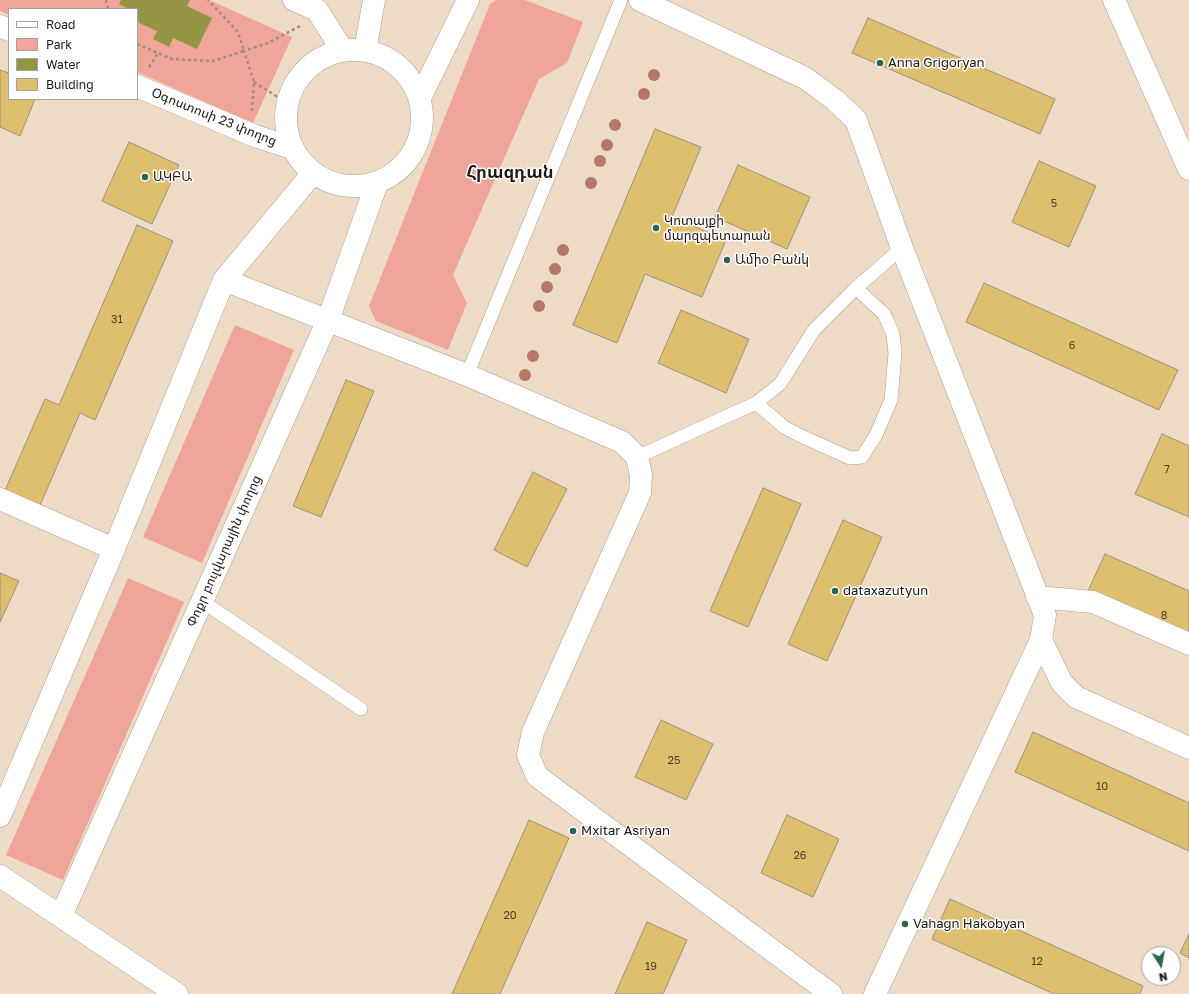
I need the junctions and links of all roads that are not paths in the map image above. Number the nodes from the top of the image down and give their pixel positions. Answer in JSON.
{"nodes":[{"id":1,"x":294,"y":0,"type":"edge"},
{"id":2,"x":374,"y":0,"type":"edge"},
{"id":3,"x":468,"y":0,"type":"edge"},
{"id":4,"x":621,"y":0,"type":"edge"},
{"id":5,"x":640,"y":0,"type":"edge"},
{"id":6,"x":1114,"y":0,"type":"edge"},
{"id":7,"x":343,"y":51,"type":"junction"},
{"id":8,"x":365,"y":51,"type":"junction"},
{"id":9,"x":143,"y":77,"type":"edge"},
{"id":10,"x":420,"y":98,"type":"junction"},
{"id":11,"x":292,"y":148,"type":"junction"},
{"id":12,"x":1189,"y":169,"type":"edge"},
{"id":13,"x":313,"y":173,"type":"junction"},
{"id":14,"x":377,"y":183,"type":"junction"},
{"id":15,"x":902,"y":248,"type":"junction"},
{"id":16,"x":224,"y":280,"type":"junction"},
{"id":17,"x":856,"y":288,"type":"junction"},
{"id":18,"x":328,"y":320,"type":"junction"},
{"id":19,"x":467,"y":375,"type":"junction"},
{"id":20,"x":756,"y":402,"type":"junction"},
{"id":21,"x":637,"y":457,"type":"junction"},
{"id":22,"x":0,"y":499,"type":"edge"},
{"id":23,"x":114,"y":549,"type":"junction"},
{"id":24,"x":1037,"y":597,"type":"junction"},
{"id":25,"x":202,"y":601,"type":"junction"},
{"id":26,"x":1041,"y":640,"type":"junction"},
{"id":27,"x":1189,"y":644,"type":"edge"},
{"id":28,"x":361,"y":709,"type":"dead end"},
{"id":29,"x":1189,"y":748,"type":"edge"},
{"id":30,"x":0,"y":816,"type":"edge"},
{"id":31,"x":0,"y":876,"type":"edge"},
{"id":32,"x":61,"y":916,"type":"junction"},
{"id":33,"x":177,"y":994,"type":"edge"},
{"id":34,"x":831,"y":994,"type":"edge"},
{"id":35,"x":875,"y":994,"type":"edge"}],
"edges":[{"from":1,"to":7,"type":"street"},
{"from":2,"to":8,"type":"street"},
{"from":3,"to":10,"type":"street"},
{"from":4,"to":19,"type":"lane"},
{"from":5,"to":15,"type":"street"},
{"from":6,"to":12,"type":"street"},
{"from":7,"to":8,"type":"street"},
{"from":7,"to":11,"type":"street"},
{"from":8,"to":10,"type":"street"},
{"from":9,"to":11,"type":"street","name":"Օգոստոսի 23 փողոց"},
{"from":10,"to":14,"type":"street"},
{"from":11,"to":13,"type":"street"},
{"from":13,"to":14,"type":"street"},
{"from":13,"to":16,"type":"street"},
{"from":14,"to":18,"type":"street","name":"Փոքր բուլվարային փողոց"},
{"from":15,"to":17,"type":"lane"},
{"from":15,"to":24,"type":"street"},
{"from":16,"to":18,"type":"street"},
{"from":16,"to":23,"type":"street"},
{"from":17,"to":20,"type":"lane"},
{"from":17,"to":20,"type":"lane"},
{"from":18,"to":19,"type":"street"},
{"from":18,"to":25,"type":"street","name":"Փոքր բուլվարային փողոց"},
{"from":19,"to":21,"type":"street"},
{"from":20,"to":21,"type":"lane"},
{"from":21,"to":34,"type":"street"},
{"from":22,"to":23,"type":"street"},
{"from":23,"to":30,"type":"street"},
{"from":24,"to":26,"type":"street"},
{"from":24,"to":27,"type":"street"},
{"from":25,"to":28,"type":"lane"},
{"from":25,"to":32,"type":"street","name":"Փոքր բուլվարային փողոց"},
{"from":26,"to":29,"type":"street"},
{"from":26,"to":35,"type":"street"},
{"from":31,"to":32,"type":"street"},
{"from":32,"to":33,"type":"street"}]}
